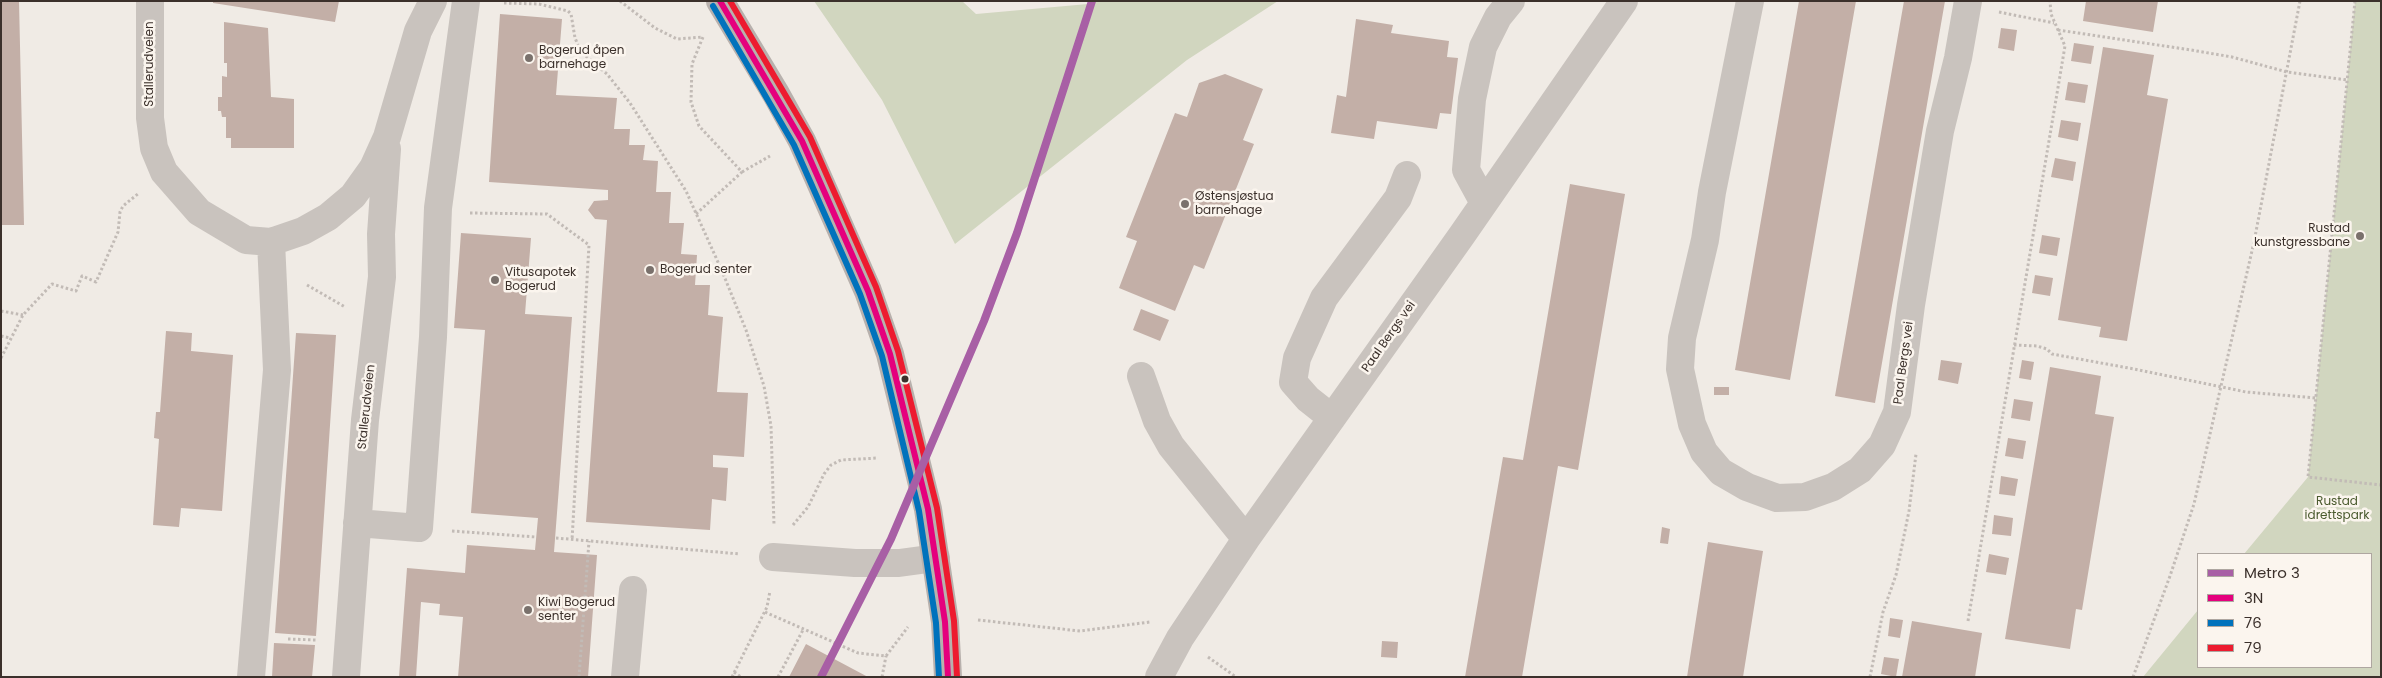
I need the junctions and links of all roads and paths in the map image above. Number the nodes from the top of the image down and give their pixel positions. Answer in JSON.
{"nodes":[{"id":1,"x":150,"y":1,"type":"edge"},
{"id":2,"x":433,"y":1,"type":"edge"},
{"id":3,"x":466,"y":1,"type":"edge"},
{"id":4,"x":620,"y":1,"type":"edge"},
{"id":5,"x":720,"y":1,"type":"edge"},
{"id":6,"x":1511,"y":1,"type":"edge"},
{"id":7,"x":1624,"y":1,"type":"edge"},
{"id":8,"x":1750,"y":1,"type":"edge"},
{"id":9,"x":1968,"y":1,"type":"edge"},
{"id":10,"x":2050,"y":1,"type":"edge"},
{"id":11,"x":2300,"y":1,"type":"edge"},
{"id":12,"x":2355,"y":1,"type":"edge"},
{"id":13,"x":504,"y":3,"type":"dead end"},
{"id":14,"x":2000,"y":12,"type":"dead end"},
{"id":15,"x":2054,"y":23,"type":"junction"},
{"id":16,"x":2057,"y":30,"type":"junction"},
{"id":17,"x":2287,"y":72,"type":"junction"},
{"id":18,"x":2347,"y":80,"type":"junction"},
{"id":19,"x":387,"y":137,"type":"junction"},
{"id":20,"x":770,"y":156,"type":"dead end"},
{"id":21,"x":742,"y":172,"type":"junction"},
{"id":22,"x":1408,"y":175,"type":"dead end"},
{"id":23,"x":142,"y":191,"type":"dead end"},
{"id":24,"x":1484,"y":203,"type":"junction"},
{"id":25,"x":438,"y":212,"type":"junction"},
{"id":26,"x":696,"y":214,"type":"junction"},
{"id":27,"x":271,"y":254,"type":"junction"},
{"id":28,"x":1,"y":311,"type":"edge"},
{"id":29,"x":23,"y":315,"type":"junction"},
{"id":30,"x":376,"y":334,"type":"junction"},
{"id":31,"x":1,"y":336,"type":"edge"},
{"id":32,"x":10,"y":338,"type":"junction"},
{"id":33,"x":2014,"y":345,"type":"junction"},
{"id":34,"x":1,"y":358,"type":"edge"},
{"id":35,"x":1141,"y":376,"type":"dead end"},
{"id":36,"x":2220,"y":387,"type":"junction"},
{"id":37,"x":2316,"y":398,"type":"junction"},
{"id":38,"x":1897,"y":412,"type":"junction"},
{"id":39,"x":1332,"y":418,"type":"junction"},
{"id":40,"x":878,"y":458,"type":"dead end"},
{"id":41,"x":2381,"y":485,"type":"edge"},
{"id":42,"x":357,"y":523,"type":"junction"},
{"id":43,"x":419,"y":528,"type":"junction"},
{"id":44,"x":536,"y":537,"type":"dead end"},
{"id":45,"x":556,"y":538,"type":"dead end"},
{"id":46,"x":1246,"y":539,"type":"junction"},
{"id":47,"x":572,"y":540,"type":"junction"},
{"id":48,"x":588,"y":541,"type":"junction"},
{"id":49,"x":773,"y":557,"type":"junction"},
{"id":50,"x":936,"y":558,"type":"junction"},
{"id":51,"x":633,"y":590,"type":"dead end"},
{"id":52,"x":764,"y":612,"type":"junction"},
{"id":53,"x":977,"y":620,"type":"dead end"},
{"id":54,"x":1968,"y":621,"type":"dead end"},
{"id":55,"x":1156,"y":624,"type":"dead end"},
{"id":56,"x":908,"y":627,"type":"dead end"},
{"id":57,"x":803,"y":630,"type":"junction"},
{"id":58,"x":1201,"y":651,"type":"dead end"},
{"id":59,"x":886,"y":656,"type":"junction"},
{"id":60,"x":734,"y":672,"type":"junction"},
{"id":61,"x":251,"y":677,"type":"edge"},
{"id":62,"x":346,"y":677,"type":"edge"},
{"id":63,"x":579,"y":677,"type":"edge"},
{"id":64,"x":625,"y":677,"type":"edge"},
{"id":65,"x":732,"y":677,"type":"edge"},
{"id":66,"x":741,"y":677,"type":"edge"},
{"id":67,"x":778,"y":677,"type":"edge"},
{"id":68,"x":882,"y":677,"type":"edge"},
{"id":69,"x":948,"y":677,"type":"edge"},
{"id":70,"x":1159,"y":677,"type":"edge"},
{"id":71,"x":1236,"y":677,"type":"edge"},
{"id":72,"x":1870,"y":677,"type":"edge"},
{"id":73,"x":2133,"y":677,"type":"edge"}],
"edges":[{"from":1,"to":27,"type":"street","name":"Stallerudveien"},
{"from":2,"to":19,"type":"street","name":"Stallerudveien"},
{"from":3,"to":25,"type":"street"},
{"from":4,"to":21,"type":"path"},
{"from":5,"to":50,"type":"main road"},
{"from":6,"to":24,"type":"street"},
{"from":7,"to":24,"type":"street","name":"Paal Bergs vei"},
{"from":8,"to":38,"type":"street","name":"Paal Bergs vei"},
{"from":9,"to":38,"type":"street","name":"Paal Bergs vei"},
{"from":10,"to":15,"type":"path"},
{"from":11,"to":17,"type":"path"},
{"from":12,"to":18,"type":"path"},
{"from":13,"to":26,"type":"path"},
{"from":14,"to":15,"type":"path"},
{"from":15,"to":16,"type":"path"},
{"from":16,"to":17,"type":"path"},
{"from":16,"to":33,"type":"path"},
{"from":17,"to":18,"type":"path"},
{"from":17,"to":36,"type":"path"},
{"from":18,"to":37,"type":"path"},
{"from":19,"to":27,"type":"street","name":"Stallerudveien"},
{"from":19,"to":30,"type":"street","name":"Stallerudveien"},
{"from":20,"to":21,"type":"path"},
{"from":21,"to":26,"type":"path"},
{"from":22,"to":39,"type":"street"},
{"from":23,"to":29,"type":"path"},
{"from":24,"to":39,"type":"street","name":"Paal Bergs vei"},
{"from":25,"to":43,"type":"street"},
{"from":25,"to":47,"type":"path"},
{"from":26,"to":49,"type":"path"},
{"from":27,"to":30,"type":"path"},
{"from":27,"to":61,"type":"street"},
{"from":28,"to":29,"type":"path"},
{"from":29,"to":32,"type":"path"},
{"from":30,"to":42,"type":"street","name":"Stallerudveien"},
{"from":31,"to":32,"type":"path"},
{"from":32,"to":34,"type":"path"},
{"from":33,"to":36,"type":"path"},
{"from":33,"to":54,"type":"path"},
{"from":35,"to":46,"type":"street"},
{"from":36,"to":37,"type":"path"},
{"from":36,"to":73,"type":"path"},
{"from":37,"to":41,"type":"path"},
{"from":38,"to":72,"type":"path"},
{"from":39,"to":46,"type":"street","name":"Paal Bergs vei"},
{"from":40,"to":49,"type":"path"},
{"from":42,"to":43,"type":"street"},
{"from":42,"to":62,"type":"street","name":"Stallerudveien"},
{"from":43,"to":44,"type":"path"},
{"from":45,"to":47,"type":"path"},
{"from":46,"to":70,"type":"street","name":"Paal Bergs vei"},
{"from":47,"to":48,"type":"path"},
{"from":48,"to":49,"type":"path"},
{"from":48,"to":63,"type":"path"},
{"from":49,"to":50,"type":"street"},
{"from":49,"to":52,"type":"path"},
{"from":50,"to":69,"type":"main road"},
{"from":51,"to":64,"type":"street"},
{"from":52,"to":57,"type":"path"},
{"from":52,"to":60,"type":"path"},
{"from":53,"to":55,"type":"path"},
{"from":56,"to":59,"type":"path"},
{"from":57,"to":59,"type":"path"},
{"from":57,"to":67,"type":"path"},
{"from":58,"to":71,"type":"path"},
{"from":59,"to":68,"type":"path"},
{"from":60,"to":65,"type":"path"},
{"from":60,"to":66,"type":"path"}]}
